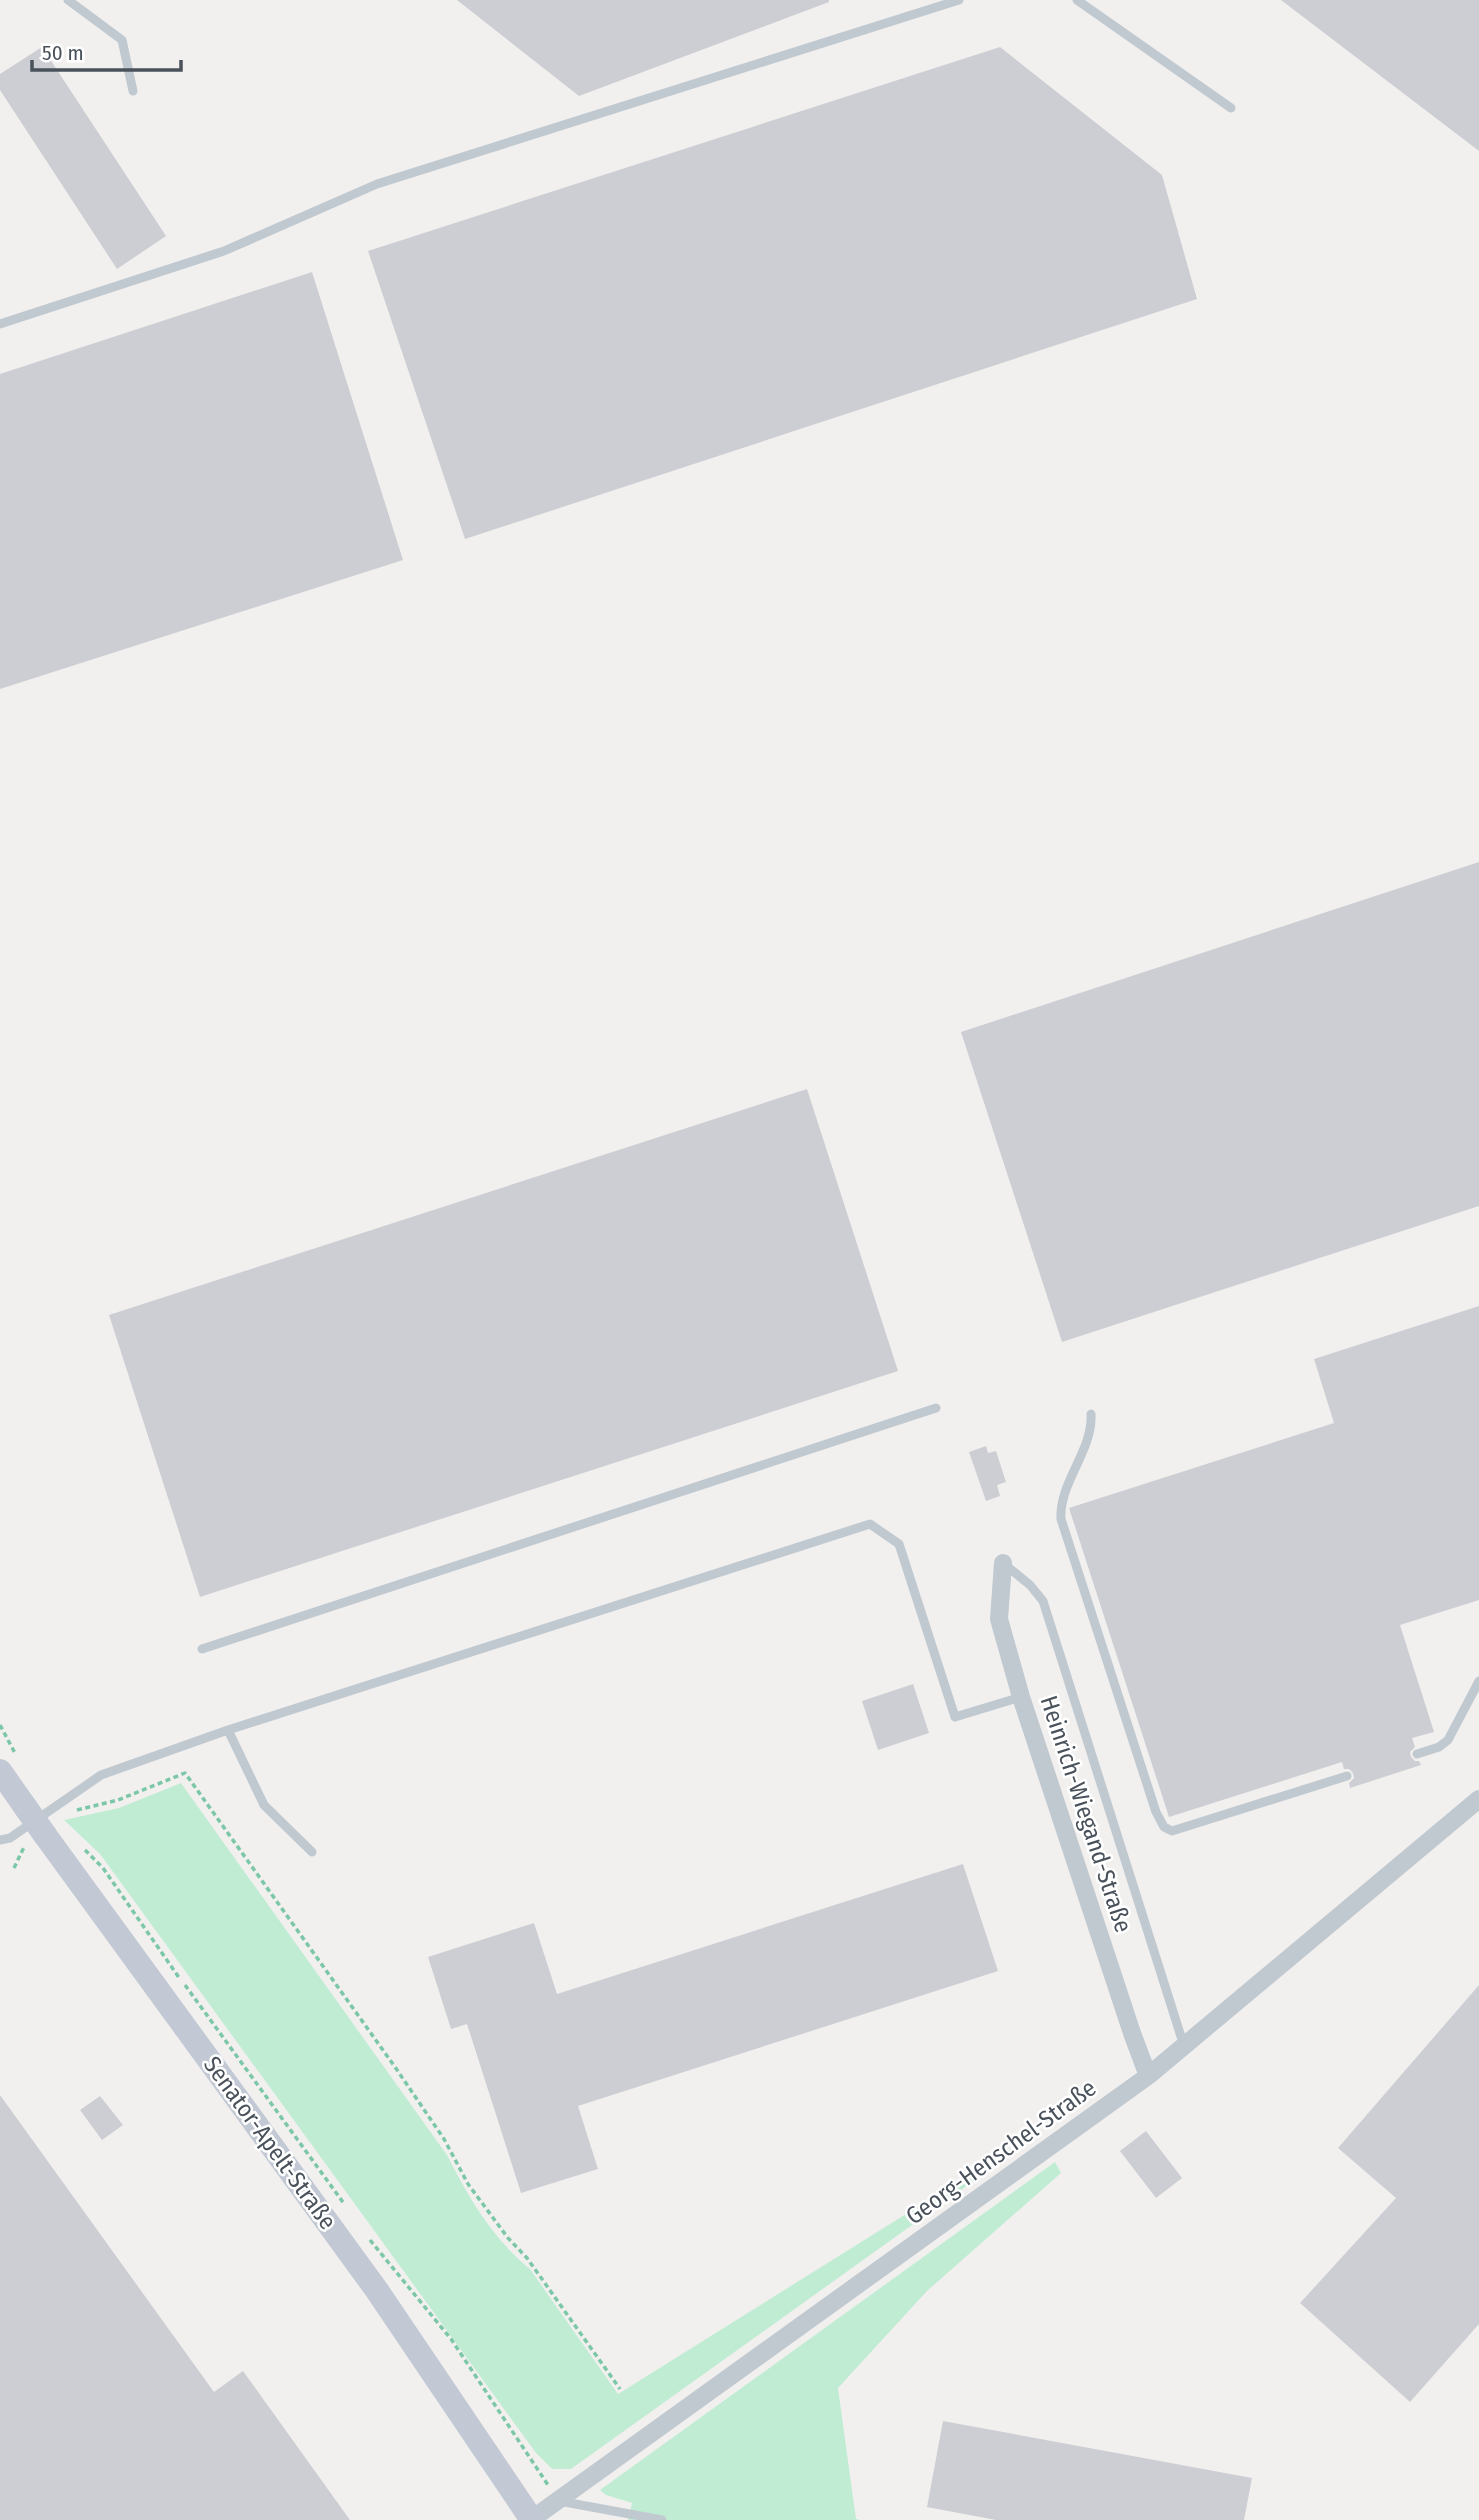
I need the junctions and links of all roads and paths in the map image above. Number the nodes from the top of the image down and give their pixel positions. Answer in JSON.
{"nodes":[{"id":1,"x":68,"y":0,"type":"edge"},
{"id":2,"x":959,"y":0,"type":"edge"},
{"id":3,"x":1077,"y":0,"type":"edge"},
{"id":4,"x":133,"y":91,"type":"dead end"},
{"id":5,"x":1231,"y":108,"type":"dead end"},
{"id":6,"x":0,"y":324,"type":"edge"},
{"id":7,"x":936,"y":1408,"type":"dead end"},
{"id":8,"x":1091,"y":1414,"type":"dead end"},
{"id":9,"x":1003,"y":1563,"type":"joint"},
{"id":10,"x":202,"y":1649,"type":"dead end"},
{"id":11,"x":1479,"y":1681,"type":"edge"},
{"id":12,"x":1021,"y":1697,"type":"junction"},
{"id":13,"x":228,"y":1730,"type":"junction"},
{"id":14,"x":1417,"y":1754,"type":"dead end"},
{"id":15,"x":0,"y":1771,"type":"edge"},
{"id":16,"x":1347,"y":1776,"type":"dead end"},
{"id":17,"x":1479,"y":1799,"type":"edge"},
{"id":18,"x":66,"y":1813,"type":"dead end"},
{"id":19,"x":36,"y":1837,"type":"junction"},
{"id":20,"x":0,"y":1840,"type":"edge"},
{"id":21,"x":78,"y":1843,"type":"dead end"},
{"id":22,"x":312,"y":1852,"type":"dead end"},
{"id":23,"x":14,"y":1868,"type":"dead end"},
{"id":24,"x":1184,"y":2046,"type":"junction"},
{"id":25,"x":1148,"y":2076,"type":"junction"},
{"id":26,"x":349,"y":2211,"type":"dead end"},
{"id":27,"x":370,"y":2240,"type":"dead end"},
{"id":28,"x":620,"y":2389,"type":"dead end"},
{"id":29,"x":558,"y":2500,"type":"junction"},
{"id":30,"x":531,"y":2520,"type":"edge"},
{"id":31,"x":662,"y":2520,"type":"edge"}],
"edges":[{"from":1,"to":4,"type":"lane"},
{"from":2,"to":6,"type":"lane"},
{"from":3,"to":5,"type":"lane"},
{"from":7,"to":10,"type":"lane"},
{"from":8,"to":16,"type":"lane"},
{"from":9,"to":12,"type":"street","name":"Heinrich-Wiegand-Straße"},
{"from":9,"to":24,"type":"lane"},
{"from":11,"to":14,"type":"lane"},
{"from":12,"to":13,"type":"lane"},
{"from":12,"to":25,"type":"street","name":"Heinrich-Wiegand-Straße"},
{"from":13,"to":20,"type":"lane"},
{"from":13,"to":22,"type":"lane"},
{"from":15,"to":19,"type":"street","name":"Senator-Apelt-Straße","bridge":true},
{"from":17,"to":24,"type":"street","name":"Georg-Henschel-Straße"},
{"from":18,"to":28,"type":"path"},
{"from":19,"to":23,"type":"path"},
{"from":19,"to":30,"type":"street","name":"Senator-Apelt-Straße"},
{"from":21,"to":26,"type":"path"},
{"from":24,"to":25,"type":"street","name":"Georg-Henschel-Straße"},
{"from":25,"to":29,"type":"street","name":"Georg-Henschel-Straße"},
{"from":27,"to":29,"type":"path"},
{"from":29,"to":30,"type":"street","name":"Georg-Henschel-Straße"},
{"from":29,"to":31,"type":"lane"}]}
